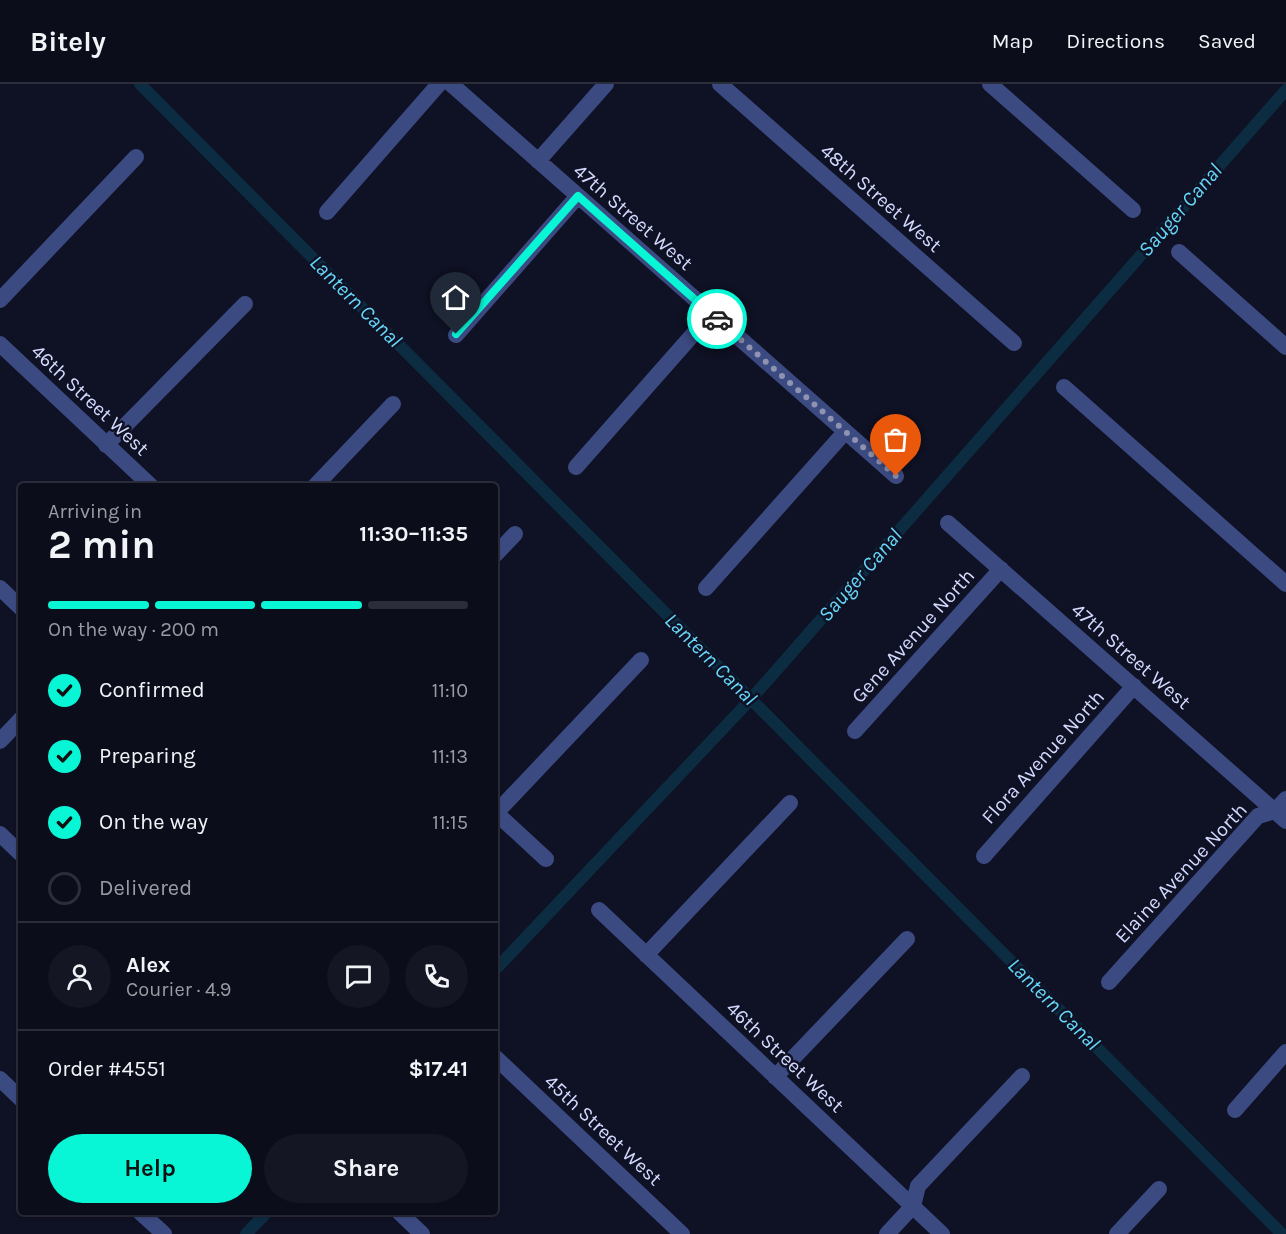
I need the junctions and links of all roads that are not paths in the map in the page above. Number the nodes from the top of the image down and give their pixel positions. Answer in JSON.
{"nodes":[{"id":1,"x":439,"y":84,"type":"edge"},
{"id":2,"x":451,"y":84,"type":"edge"},
{"id":3,"x":606,"y":84,"type":"edge"},
{"id":4,"x":720,"y":84,"type":"edge"},
{"id":5,"x":990,"y":84,"type":"edge"},
{"id":6,"x":136,"y":157,"type":"dead end"},
{"id":7,"x":538,"y":161,"type":"junction"},
{"id":8,"x":578,"y":196,"type":"junction"},
{"id":9,"x":1132,"y":210,"type":"dead end"},
{"id":10,"x":327,"y":212,"type":"dead end"},
{"id":11,"x":1179,"y":252,"type":"dead end"},
{"id":12,"x":0,"y":300,"type":"edge"},
{"id":13,"x":245,"y":304,"type":"dead end"},
{"id":14,"x":711,"y":314,"type":"junction"},
{"id":15,"x":456,"y":334,"type":"dead end"},
{"id":16,"x":1014,"y":343,"type":"dead end"},
{"id":17,"x":0,"y":344,"type":"edge"},
{"id":18,"x":1286,"y":347,"type":"edge"},
{"id":19,"x":1064,"y":387,"type":"dead end"},
{"id":20,"x":393,"y":404,"type":"dead end"},
{"id":21,"x":845,"y":432,"type":"junction"},
{"id":22,"x":106,"y":445,"type":"junction"},
{"id":23,"x":576,"y":467,"type":"dead end"},
{"id":24,"x":896,"y":476,"type":"dead end"},
{"id":25,"x":148,"y":483,"type":"edge"},
{"id":26,"x":318,"y":483,"type":"edge"},
{"id":27,"x":948,"y":523,"type":"dead end"},
{"id":28,"x":515,"y":534,"type":"dead end"},
{"id":29,"x":498,"y":552,"type":"edge"},
{"id":30,"x":1001,"y":569,"type":"junction"},
{"id":31,"x":1286,"y":584,"type":"edge"},
{"id":32,"x":0,"y":588,"type":"edge"},
{"id":33,"x":706,"y":588,"type":"dead end"},
{"id":34,"x":18,"y":605,"type":"edge"},
{"id":35,"x":641,"y":660,"type":"dead end"},
{"id":36,"x":1134,"y":686,"type":"junction"},
{"id":37,"x":18,"y":722,"type":"edge"},
{"id":38,"x":855,"y":731,"type":"dead end"},
{"id":39,"x":0,"y":741,"type":"edge"},
{"id":40,"x":790,"y":803,"type":"dead end"},
{"id":41,"x":498,"y":810,"type":"edge"},
{"id":42,"x":1282,"y":810,"type":"edge"},
{"id":43,"x":498,"y":814,"type":"edge"},
{"id":44,"x":0,"y":834,"type":"edge"},
{"id":45,"x":18,"y":851,"type":"edge"},
{"id":46,"x":984,"y":856,"type":"dead end"},
{"id":47,"x":546,"y":859,"type":"dead end"},
{"id":48,"x":599,"y":910,"type":"dead end"},
{"id":49,"x":907,"y":939,"type":"dead end"},
{"id":50,"x":646,"y":955,"type":"junction"},
{"id":51,"x":1109,"y":982,"type":"dead end"},
{"id":52,"x":1286,"y":1052,"type":"edge"},
{"id":53,"x":498,"y":1059,"type":"edge"},
{"id":54,"x":1022,"y":1076,"type":"dead end"},
{"id":55,"x":775,"y":1077,"type":"junction"},
{"id":56,"x":0,"y":1079,"type":"edge"},
{"id":57,"x":18,"y":1096,"type":"edge"},
{"id":58,"x":1235,"y":1110,"type":"dead end"},
{"id":59,"x":1159,"y":1190,"type":"dead end"},
{"id":60,"x":913,"y":1206,"type":"junction"},
{"id":61,"x":143,"y":1215,"type":"edge"},
{"id":62,"x":402,"y":1215,"type":"edge"},
{"id":63,"x":164,"y":1234,"type":"edge"},
{"id":64,"x":422,"y":1234,"type":"edge"},
{"id":65,"x":682,"y":1234,"type":"edge"},
{"id":66,"x":887,"y":1234,"type":"edge"},
{"id":67,"x":942,"y":1234,"type":"edge"},
{"id":68,"x":1117,"y":1234,"type":"edge"}],
"edges":[{"from":1,"to":10,"type":"street"},
{"from":2,"to":7,"type":"street","name":"47th Street West"},
{"from":3,"to":7,"type":"street"},
{"from":4,"to":16,"type":"street","name":"48th Street West"},
{"from":5,"to":9,"type":"street"},
{"from":6,"to":12,"type":"street"},
{"from":7,"to":8,"type":"street","name":"47th Street West"},
{"from":8,"to":14,"type":"street","name":"47th Street West"},
{"from":8,"to":15,"type":"street"},
{"from":11,"to":18,"type":"street"},
{"from":13,"to":22,"type":"street"},
{"from":14,"to":21,"type":"street","name":"47th Street West"},
{"from":14,"to":23,"type":"street"},
{"from":17,"to":22,"type":"street","name":"46th Street West"},
{"from":19,"to":31,"type":"street"},
{"from":20,"to":26,"type":"street"},
{"from":21,"to":24,"type":"street","name":"47th Street West"},
{"from":21,"to":33,"type":"street"},
{"from":22,"to":25,"type":"street","name":"46th Street West"},
{"from":27,"to":30,"type":"street","name":"47th Street West"},
{"from":28,"to":29,"type":"street"},
{"from":30,"to":36,"type":"street","name":"47th Street West"},
{"from":30,"to":38,"type":"street","name":"Gene Avenue North"},
{"from":32,"to":34,"type":"street"},
{"from":35,"to":41,"type":"street"},
{"from":36,"to":42,"type":"street","name":"47th Street West"},
{"from":36,"to":46,"type":"street","name":"Flora Avenue North"},
{"from":37,"to":39,"type":"street"},
{"from":40,"to":50,"type":"street"},
{"from":42,"to":51,"type":"street","name":"Elaine Avenue North"},
{"from":43,"to":47,"type":"street"},
{"from":44,"to":45,"type":"street"},
{"from":48,"to":50,"type":"street","name":"46th Street West"},
{"from":49,"to":55,"type":"street"},
{"from":50,"to":55,"type":"street","name":"46th Street West"},
{"from":52,"to":58,"type":"street"},
{"from":53,"to":65,"type":"street","name":"45th Street West"},
{"from":54,"to":60,"type":"street"},
{"from":55,"to":60,"type":"street","name":"46th Street West"},
{"from":56,"to":57,"type":"street"},
{"from":59,"to":68,"type":"street"},
{"from":60,"to":66,"type":"street"},
{"from":60,"to":67,"type":"street","name":"46th Street West"},
{"from":61,"to":63,"type":"street"},
{"from":62,"to":64,"type":"street"}]}
